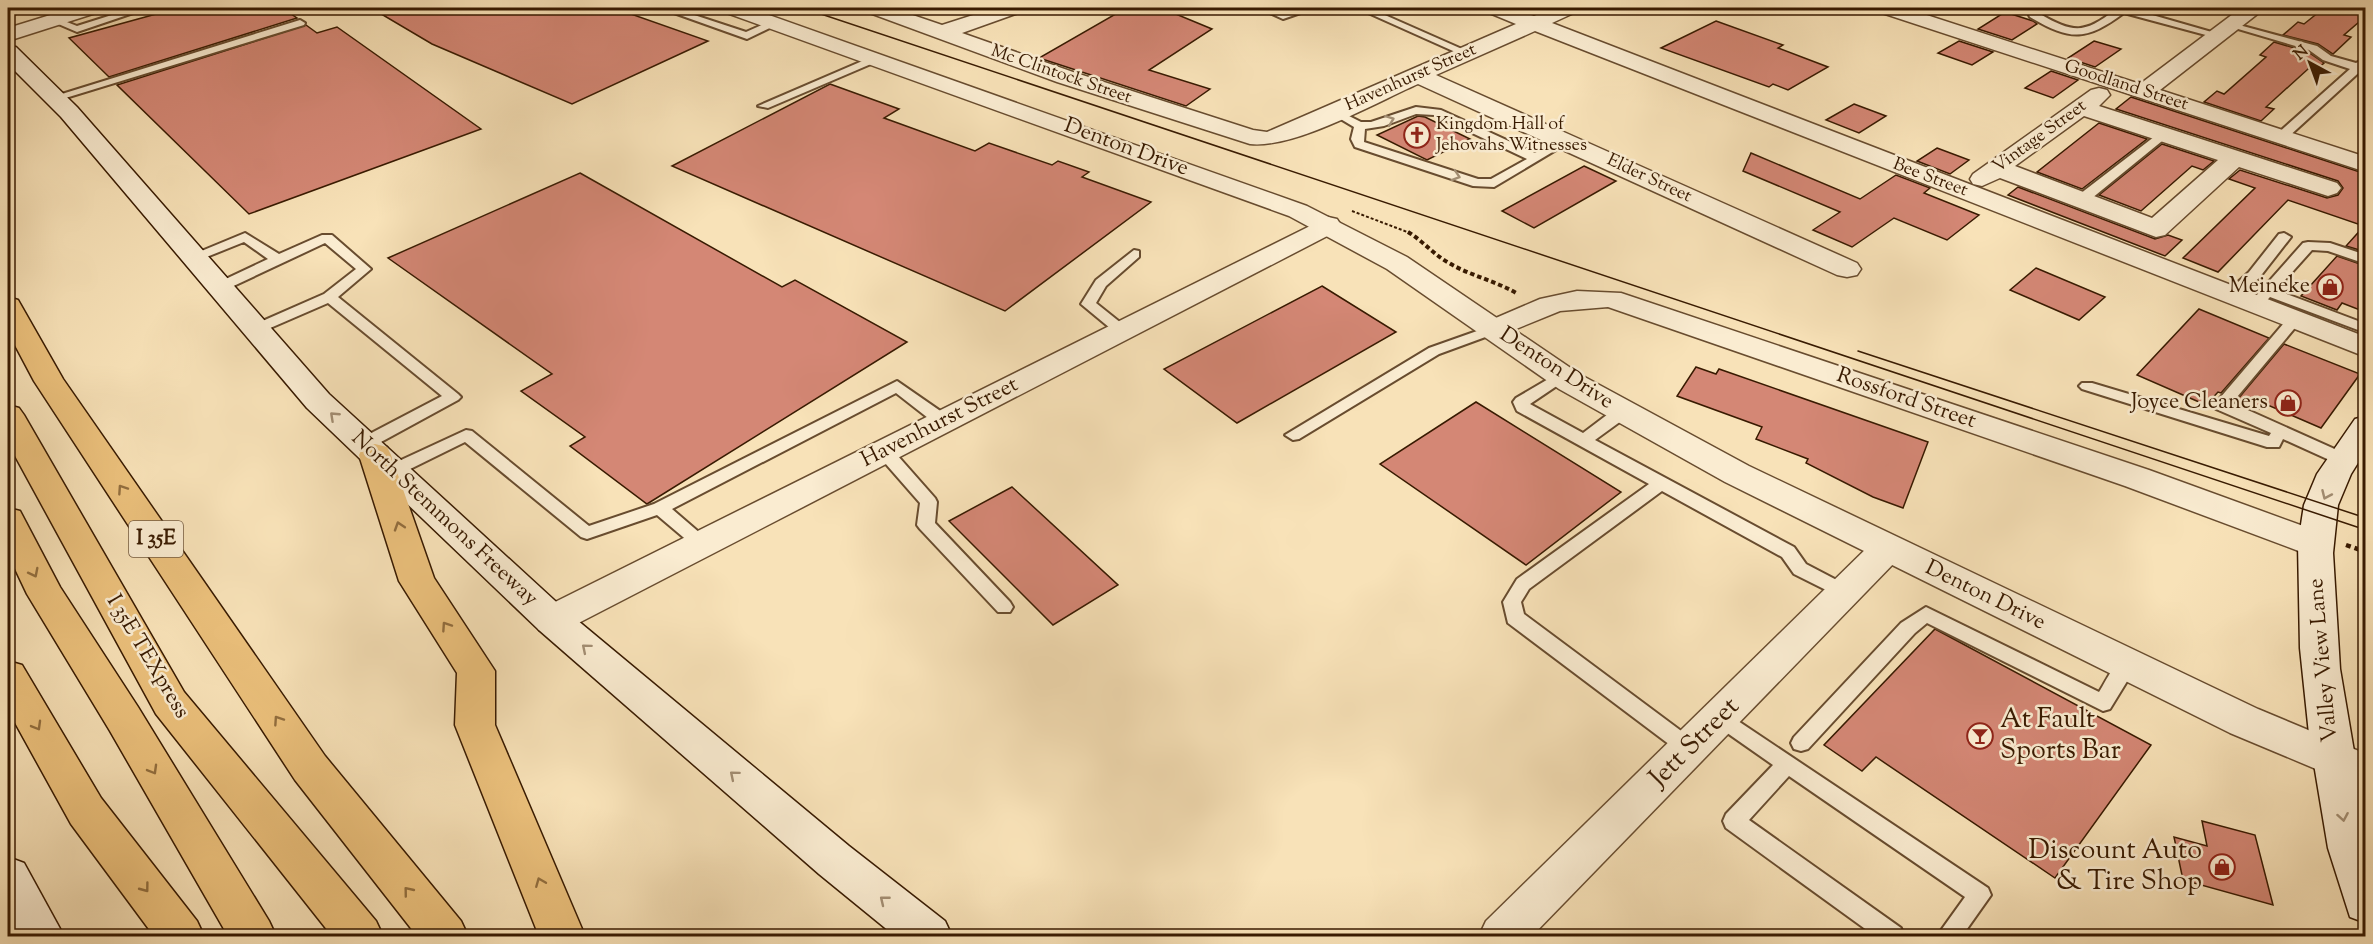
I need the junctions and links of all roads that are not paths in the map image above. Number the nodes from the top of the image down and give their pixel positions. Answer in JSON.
{"nodes":[{"id":1,"x":26,"y":8,"type":"edge"},
{"id":2,"x":92,"y":8,"type":"edge"},
{"id":3,"x":143,"y":8,"type":"edge"},
{"id":4,"x":665,"y":8,"type":"edge"},
{"id":5,"x":731,"y":8,"type":"edge"},
{"id":6,"x":874,"y":8,"type":"edge"},
{"id":7,"x":1014,"y":8,"type":"edge"},
{"id":8,"x":1264,"y":8,"type":"edge"},
{"id":9,"x":1310,"y":8,"type":"edge"},
{"id":10,"x":1362,"y":8,"type":"edge"},
{"id":11,"x":1494,"y":8,"type":"edge"},
{"id":12,"x":1569,"y":8,"type":"edge"},
{"id":13,"x":2041,"y":8,"type":"edge"},
{"id":14,"x":2120,"y":8,"type":"edge"},
{"id":15,"x":2252,"y":8,"type":"edge"},
{"id":16,"x":1901,"y":10,"type":"edge"},
{"id":17,"x":8,"y":13,"type":"edge"},
{"id":18,"x":54,"y":20,"type":"junction"},
{"id":19,"x":300,"y":23,"type":"dead end"},
{"id":20,"x":775,"y":23,"type":"junction"},
{"id":21,"x":1534,"y":23,"type":"junction"},
{"id":22,"x":2224,"y":29,"type":"junction"},
{"id":23,"x":940,"y":33,"type":"junction"},
{"id":24,"x":8,"y":34,"type":"edge"},
{"id":25,"x":8,"y":52,"type":"edge"},
{"id":26,"x":1466,"y":53,"type":"junction"},
{"id":27,"x":874,"y":59,"type":"junction"},
{"id":28,"x":2362,"y":64,"type":"edge"},
{"id":29,"x":1417,"y":75,"type":"junction"},
{"id":30,"x":2116,"y":82,"type":"junction"},
{"id":31,"x":2143,"y":92,"type":"junction"},
{"id":32,"x":55,"y":98,"type":"junction"},
{"id":33,"x":764,"y":106,"type":"dead end"},
{"id":34,"x":2082,"y":108,"type":"junction"},
{"id":35,"x":1335,"y":112,"type":"junction"},
{"id":36,"x":1360,"y":125,"type":"junction"},
{"id":37,"x":2163,"y":134,"type":"junction"},
{"id":38,"x":1250,"y":137,"type":"joint"},
{"id":39,"x":2282,"y":137,"type":"junction"},
{"id":40,"x":1565,"y":141,"type":"junction"},
{"id":41,"x":1535,"y":158,"type":"junction"},
{"id":42,"x":2235,"y":158,"type":"junction"},
{"id":43,"x":2366,"y":165,"type":"edge"},
{"id":44,"x":1997,"y":168,"type":"junction"},
{"id":45,"x":2328,"y":188,"type":"dead end"},
{"id":46,"x":1964,"y":192,"type":"junction"},
{"id":47,"x":2081,"y":200,"type":"junction"},
{"id":48,"x":1328,"y":225,"type":"junction"},
{"id":49,"x":2284,"y":237,"type":"dead end"},
{"id":50,"x":1134,"y":254,"type":"dead end"},
{"id":51,"x":194,"y":257,"type":"junction"},
{"id":52,"x":278,"y":259,"type":"junction"},
{"id":53,"x":2366,"y":260,"type":"edge"},
{"id":54,"x":1847,"y":269,"type":"dead end"},
{"id":55,"x":220,"y":287,"type":"junction"},
{"id":56,"x":2231,"y":296,"type":"junction"},
{"id":57,"x":329,"y":297,"type":"junction"},
{"id":58,"x":2261,"y":298,"type":"junction"},
{"id":59,"x":8,"y":306,"type":"edge"},
{"id":60,"x":2294,"y":320,"type":"junction"},
{"id":61,"x":256,"y":329,"type":"junction"},
{"id":62,"x":1494,"y":329,"type":"junction"},
{"id":63,"x":2366,"y":329,"type":"edge"},
{"id":64,"x":1121,"y":330,"type":"junction"},
{"id":65,"x":2365,"y":348,"type":"edge"},
{"id":66,"x":1562,"y":376,"type":"junction"},
{"id":67,"x":2087,"y":386,"type":"dead end"},
{"id":68,"x":1622,"y":412,"type":"junction"},
{"id":69,"x":8,"y":415,"type":"edge"},
{"id":70,"x":943,"y":421,"type":"junction"},
{"id":71,"x":2366,"y":426,"type":"edge"},
{"id":72,"x":2280,"y":431,"type":"junction"},
{"id":73,"x":1293,"y":435,"type":"dead end"},
{"id":74,"x":1583,"y":441,"type":"junction"},
{"id":75,"x":884,"y":451,"type":"junction"},
{"id":76,"x":377,"y":456,"type":"junction"},
{"id":77,"x":2342,"y":459,"type":"junction"},
{"id":78,"x":1660,"y":483,"type":"junction"},
{"id":79,"x":660,"y":508,"type":"junction"},
{"id":80,"x":8,"y":520,"type":"edge"},
{"id":81,"x":702,"y":544,"type":"junction"},
{"id":82,"x":2316,"y":544,"type":"junction"},
{"id":83,"x":1887,"y":549,"type":"junction"},
{"id":84,"x":1844,"y":592,"type":"junction"},
{"id":85,"x":1004,"y":607,"type":"dead end"},
{"id":86,"x":552,"y":620,"type":"junction"},
{"id":87,"x":2127,"y":665,"type":"junction"},
{"id":88,"x":8,"y":676,"type":"edge"},
{"id":89,"x":1720,"y":717,"type":"junction"},
{"id":90,"x":1801,"y":743,"type":"dead end"},
{"id":91,"x":1689,"y":748,"type":"junction"},
{"id":92,"x":1788,"y":763,"type":"junction"},
{"id":93,"x":2349,"y":766,"type":"edge"},
{"id":94,"x":10,"y":886,"type":"edge"},
{"id":95,"x":2366,"y":902,"type":"edge"},
{"id":96,"x":41,"y":936,"type":"edge"},
{"id":97,"x":181,"y":936,"type":"edge"},
{"id":98,"x":253,"y":936,"type":"edge"},
{"id":99,"x":360,"y":936,"type":"edge"},
{"id":100,"x":445,"y":936,"type":"edge"},
{"id":101,"x":562,"y":936,"type":"edge"},
{"id":102,"x":929,"y":936,"type":"edge"},
{"id":103,"x":1502,"y":936,"type":"edge"},
{"id":104,"x":1893,"y":936,"type":"edge"},
{"id":105,"x":1948,"y":936,"type":"edge"}],
"edges":[{"from":1,"to":17,"type":"lane"},
{"from":2,"to":18,"type":"street"},
{"from":3,"to":18,"type":"lane"},
{"from":4,"to":20,"type":"lane"},
{"from":5,"to":20,"type":"street","name":"Denton Drive"},
{"from":6,"to":23,"type":"street","name":"Mc Clintock Street"},
{"from":7,"to":23,"type":"street"},
{"from":8,"to":9,"type":"lane"},
{"from":10,"to":26,"type":"lane"},
{"from":11,"to":21,"type":"street","name":"Bee Street"},
{"from":12,"to":21,"type":"street","name":"Havenhurst Street"},
{"from":13,"to":14,"type":"lane"},
{"from":14,"to":22,"type":"lane"},
{"from":15,"to":22,"type":"street"},
{"from":16,"to":30,"type":"street","name":"Goodland Street"},
{"from":18,"to":24,"type":"street"},
{"from":19,"to":32,"type":"lane"},
{"from":20,"to":27,"type":"street","name":"Denton Drive"},
{"from":21,"to":26,"type":"street","name":"Havenhurst Street"},
{"from":21,"to":46,"type":"street","name":"Bee Street"},
{"from":22,"to":28,"type":"lane"},
{"from":22,"to":31,"type":"street"},
{"from":23,"to":38,"type":"street","name":"Mc Clintock Street"},
{"from":25,"to":32,"type":"street","name":"North Stemmons Freeway"},
{"from":26,"to":29,"type":"street","name":"Havenhurst Street"},
{"from":27,"to":33,"type":"lane"},
{"from":27,"to":48,"type":"street","name":"Denton Drive"},
{"from":28,"to":39,"type":"lane"},
{"from":29,"to":35,"type":"street","name":"Havenhurst Street"},
{"from":29,"to":40,"type":"street","name":"Elder Street"},
{"from":30,"to":31,"type":"street","name":"Goodland Street"},
{"from":30,"to":34,"type":"street","name":"Vintage Street"},
{"from":31,"to":39,"type":"street","name":"Goodland Street"},
{"from":32,"to":51,"type":"street","name":"North Stemmons Freeway"},
{"from":34,"to":37,"type":"street"},
{"from":34,"to":44,"type":"street","name":"Vintage Street"},
{"from":35,"to":36,"type":"lane"},
{"from":35,"to":38,"type":"street","name":"Havenhurst Street"},
{"from":36,"to":41,"type":"lane","one_way":true},
{"from":36,"to":41,"type":"lane","one_way":true},
{"from":37,"to":42,"type":"street"},
{"from":37,"to":47,"type":"lane"},
{"from":39,"to":43,"type":"street","name":"Goodland Street"},
{"from":40,"to":41,"type":"lane"},
{"from":40,"to":54,"type":"street","name":"Elder Street"},
{"from":42,"to":45,"type":"street"},
{"from":42,"to":47,"type":"street"},
{"from":44,"to":46,"type":"street","name":"Vintage Street"},
{"from":44,"to":47,"type":"street"},
{"from":46,"to":56,"type":"street","name":"Bee Street"},
{"from":48,"to":62,"type":"street","name":"Denton Drive"},
{"from":48,"to":64,"type":"street","name":"Havenhurst Street"},
{"from":49,"to":56,"type":"lane"},
{"from":50,"to":64,"type":"lane"},
{"from":51,"to":52,"type":"lane"},
{"from":51,"to":55,"type":"street","name":"North Stemmons Freeway"},
{"from":52,"to":55,"type":"lane"},
{"from":52,"to":57,"type":"lane"},
{"from":53,"to":58,"type":"lane"},
{"from":55,"to":61,"type":"street","name":"North Stemmons Freeway"},
{"from":56,"to":58,"type":"street","name":"Bee Street"},
{"from":57,"to":61,"type":"lane"},
{"from":57,"to":76,"type":"lane"},
{"from":58,"to":60,"type":"street","name":"Bee Street"},
{"from":58,"to":63,"type":"lane"},
{"from":100,"to":59,"type":"highway","number":"I 35E","one_way":true},
{"from":60,"to":65,"type":"street","name":"Bee Street"},
{"from":60,"to":72,"type":"lane"},
{"from":76,"to":61,"type":"street","name":"North Stemmons Freeway","one_way":true},
{"from":62,"to":66,"type":"street","name":"Denton Drive"},
{"from":62,"to":73,"type":"lane"},
{"from":62,"to":82,"type":"street","name":"Rossford Street"},
{"from":64,"to":70,"type":"street","name":"Havenhurst Street"},
{"from":66,"to":68,"type":"street","name":"Denton Drive"},
{"from":66,"to":74,"type":"lane"},
{"from":67,"to":72,"type":"lane"},
{"from":68,"to":74,"type":"lane"},
{"from":68,"to":83,"type":"street","name":"Denton Drive"},
{"from":69,"to":99,"type":"highway","name":"I 35E TEXpress"},
{"from":70,"to":75,"type":"street","name":"Havenhurst Street"},
{"from":70,"to":79,"type":"lane"},
{"from":71,"to":77,"type":"street","name":"Valley View Lane"},
{"from":72,"to":77,"type":"lane"},
{"from":74,"to":78,"type":"lane"},
{"from":75,"to":81,"type":"street","name":"Havenhurst Street"},
{"from":75,"to":85,"type":"lane"},
{"from":76,"to":79,"type":"lane"},
{"from":76,"to":86,"type":"street","name":"North Stemmons Freeway"},
{"from":101,"to":76,"type":"highway","one_way":true},
{"from":77,"to":82,"type":"street","name":"Valley View Lane","one_way":true},
{"from":78,"to":84,"type":"lane"},
{"from":78,"to":91,"type":"lane"},
{"from":79,"to":81,"type":"lane"},
{"from":80,"to":98,"type":"highway","one_way":true},
{"from":81,"to":86,"type":"street","name":"Havenhurst Street"},
{"from":82,"to":93,"type":"street","name":"Valley View Lane"},
{"from":83,"to":84,"type":"street","name":"Jett Street"},
{"from":83,"to":87,"type":"street","name":"Denton Drive"},
{"from":84,"to":89,"type":"street","name":"Jett Street"},
{"from":102,"to":86,"type":"street","name":"North Stemmons Freeway","one_way":true},
{"from":87,"to":90,"type":"lane"},
{"from":87,"to":93,"type":"street","name":"Denton Drive"},
{"from":88,"to":97,"type":"highway","one_way":true},
{"from":89,"to":91,"type":"street","name":"Jett Street"},
{"from":89,"to":92,"type":"lane"},
{"from":91,"to":103,"type":"street","name":"Jett Street"},
{"from":92,"to":104,"type":"lane"},
{"from":92,"to":105,"type":"lane"},
{"from":93,"to":95,"type":"street","name":"Valley View Lane","one_way":true},
{"from":94,"to":96,"type":"street"}]}
